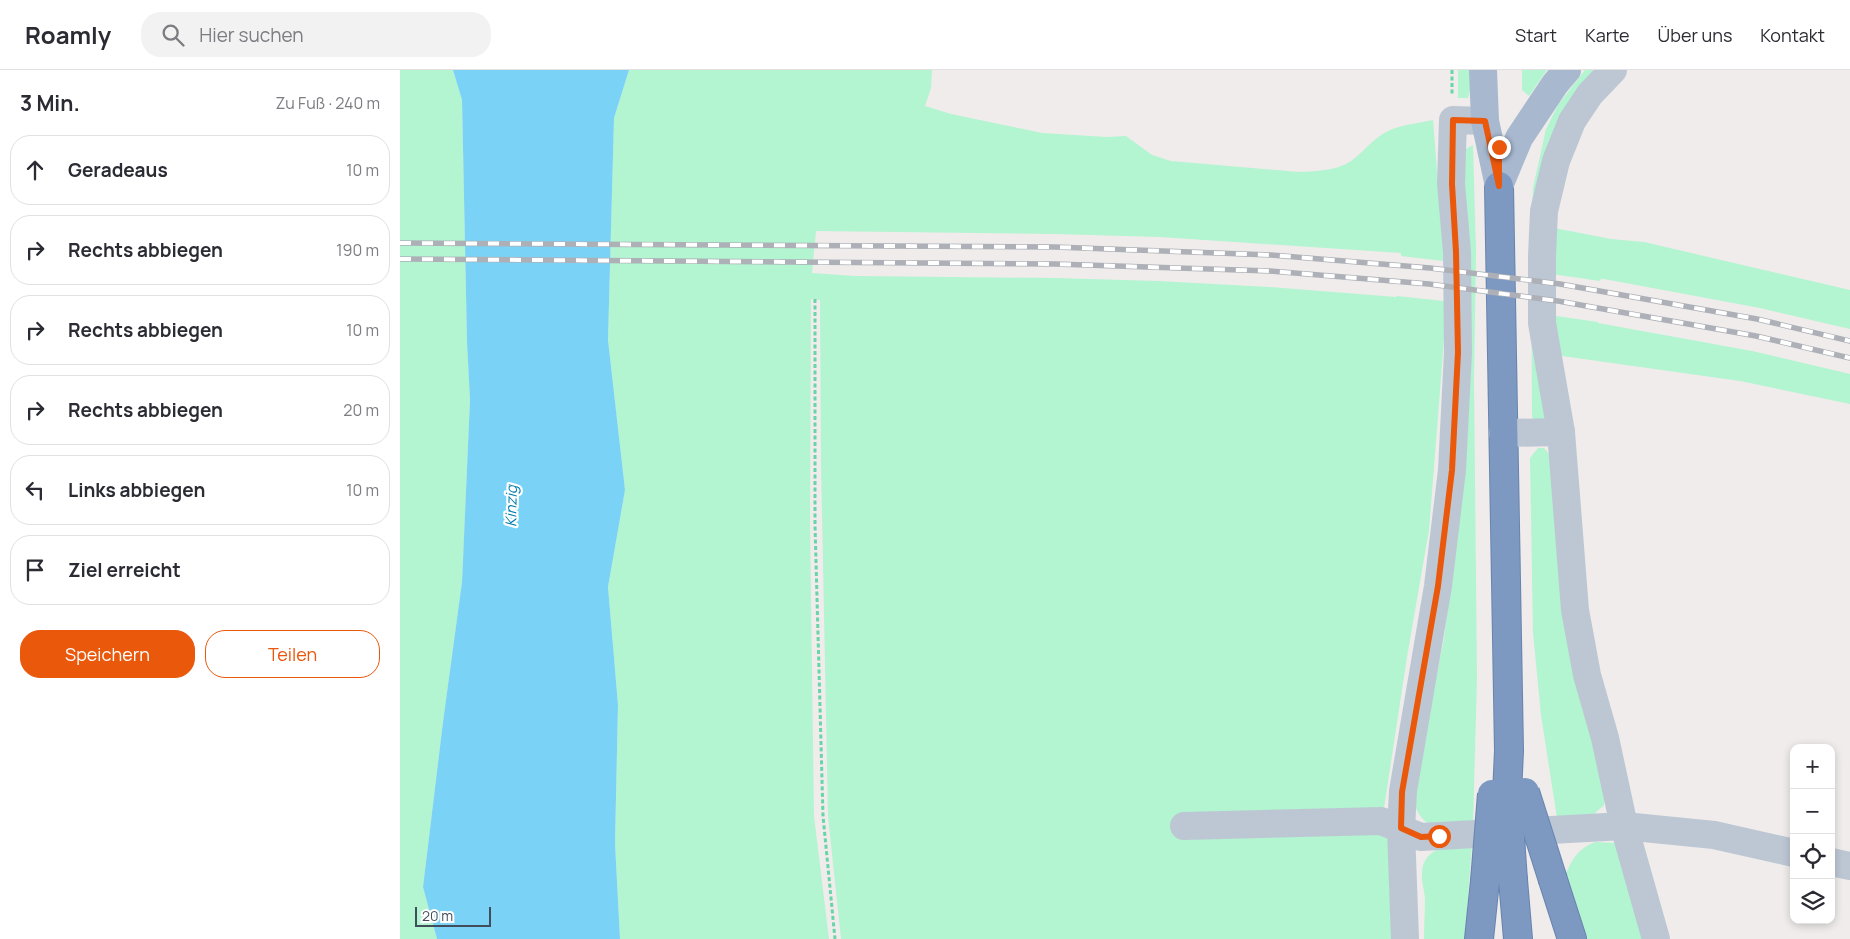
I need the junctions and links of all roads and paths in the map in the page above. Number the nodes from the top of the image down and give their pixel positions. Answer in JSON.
{"nodes":[{"id":1,"x":1483,"y":70,"type":"edge"},
{"id":2,"x":1499,"y":70,"type":"edge"},
{"id":3,"x":1567,"y":70,"type":"edge"},
{"id":4,"x":1613,"y":70,"type":"edge"},
{"id":5,"x":1485,"y":121,"type":"junction"},
{"id":6,"x":1499,"y":186,"type":"junction"},
{"id":7,"x":815,"y":300,"type":"dead end"},
{"id":8,"x":1561,"y":432,"type":"junction"},
{"id":9,"x":1503,"y":433,"type":"junction"},
{"id":10,"x":1508,"y":794,"type":"junction"},
{"id":11,"x":1184,"y":826,"type":"dead end"},
{"id":12,"x":1624,"y":826,"type":"junction"},
{"id":13,"x":1401,"y":828,"type":"junction"},
{"id":14,"x":1790,"y":852,"type":"edge"},
{"id":15,"x":1835,"y":863,"type":"edge"},
{"id":16,"x":1850,"y":866,"type":"edge"},
{"id":17,"x":836,"y":939,"type":"edge"},
{"id":18,"x":1405,"y":939,"type":"edge"},
{"id":19,"x":1479,"y":939,"type":"edge"},
{"id":20,"x":1518,"y":939,"type":"edge"},
{"id":21,"x":1572,"y":939,"type":"edge"},
{"id":22,"x":1656,"y":939,"type":"edge"}],
"edges":[{"from":1,"to":5,"type":"main road"},
{"from":2,"to":6,"type":"main road"},
{"from":3,"to":6,"type":"main road"},
{"from":4,"to":8,"type":"street"},
{"from":5,"to":6,"type":"main road"},
{"from":5,"to":13,"type":"street"},
{"from":6,"to":9,"type":"highway"},
{"from":7,"to":17,"type":"path"},
{"from":8,"to":9,"type":"street"},
{"from":8,"to":12,"type":"street"},
{"from":9,"to":10,"type":"highway"},
{"from":10,"to":19,"type":"highway","bridge":true},
{"from":10,"to":20,"type":"highway","bridge":true},
{"from":10,"to":21,"type":"highway","bridge":true},
{"from":11,"to":13,"type":"street"},
{"from":12,"to":13,"type":"street"},
{"from":12,"to":14,"type":"street"},
{"from":12,"to":22,"type":"street"},
{"from":13,"to":18,"type":"street"},
{"from":15,"to":16,"type":"street"}]}
